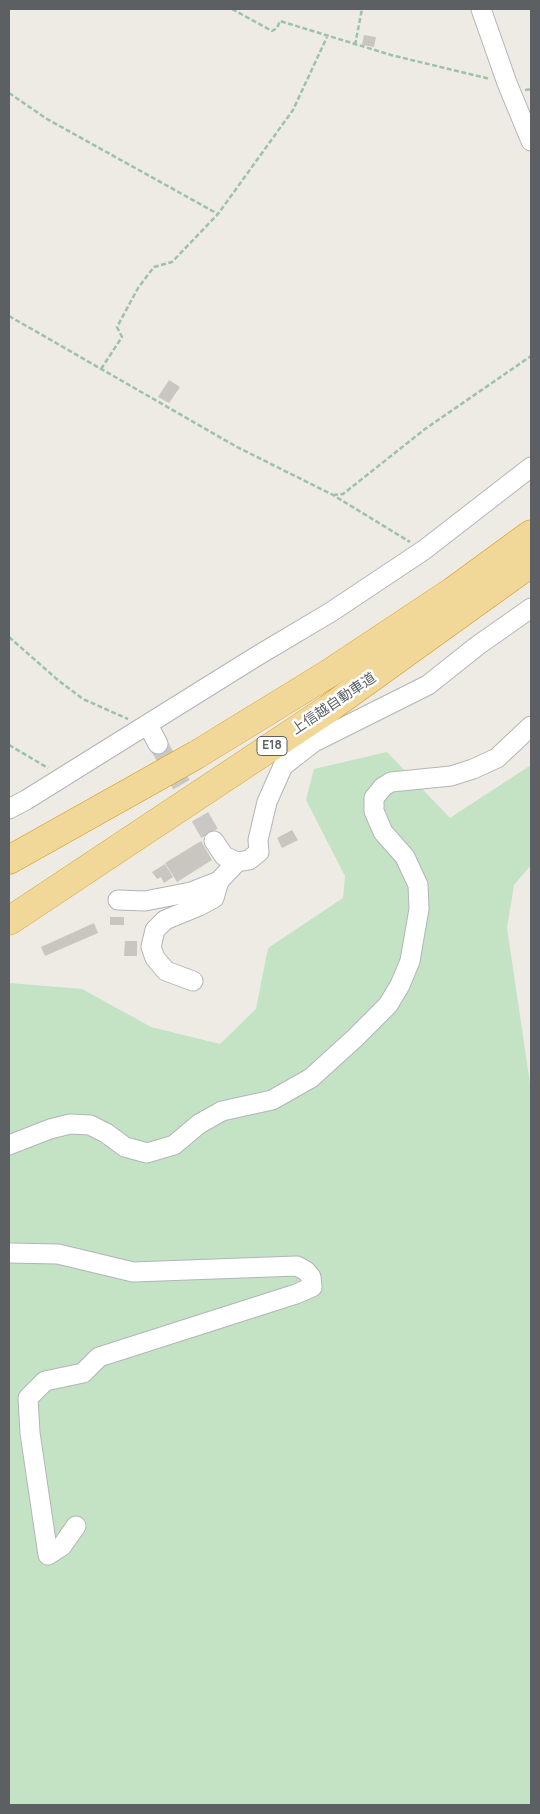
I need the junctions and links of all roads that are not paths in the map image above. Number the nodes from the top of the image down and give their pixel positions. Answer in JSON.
{"nodes":[{"id":1,"x":481,"y":9,"type":"edge"},
{"id":2,"x":531,"y":141,"type":"edge"},
{"id":3,"x":531,"y":467,"type":"edge"},
{"id":4,"x":531,"y":534,"type":"edge"},
{"id":5,"x":531,"y":564,"type":"edge"},
{"id":6,"x":531,"y":608,"type":"edge"},
{"id":7,"x":148,"y":725,"type":"junction"},
{"id":8,"x":531,"y":726,"type":"edge"},
{"id":9,"x":158,"y":744,"type":"tunnel mouth"},
{"id":10,"x":9,"y":810,"type":"edge"},
{"id":11,"x":214,"y":841,"type":"tunnel mouth"},
{"id":12,"x":9,"y":860,"type":"edge"},
{"id":13,"x":237,"y":862,"type":"junction"},
{"id":14,"x":219,"y":881,"type":"junction"},
{"id":15,"x":118,"y":900,"type":"dead end"},
{"id":16,"x":9,"y":921,"type":"edge"},
{"id":17,"x":193,"y":981,"type":"dead end"},
{"id":18,"x":9,"y":1145,"type":"edge"},
{"id":19,"x":9,"y":1253,"type":"edge"},
{"id":20,"x":76,"y":1526,"type":"dead end"}],
"edges":[{"from":1,"to":2,"type":"street"},
{"from":3,"to":7,"type":"street"},
{"from":4,"to":12,"type":"highway","name":"上信越自動車道","number":"E18"},
{"from":5,"to":16,"type":"highway","name":"上信越自動車道","number":"E18"},
{"from":6,"to":13,"type":"street"},
{"from":7,"to":9,"type":"street"},
{"from":7,"to":10,"type":"street"},
{"from":8,"to":18,"type":"street"},
{"from":11,"to":13,"type":"street"},
{"from":13,"to":14,"type":"street"},
{"from":14,"to":15,"type":"street"},
{"from":14,"to":17,"type":"street"},
{"from":19,"to":20,"type":"street"}]}
